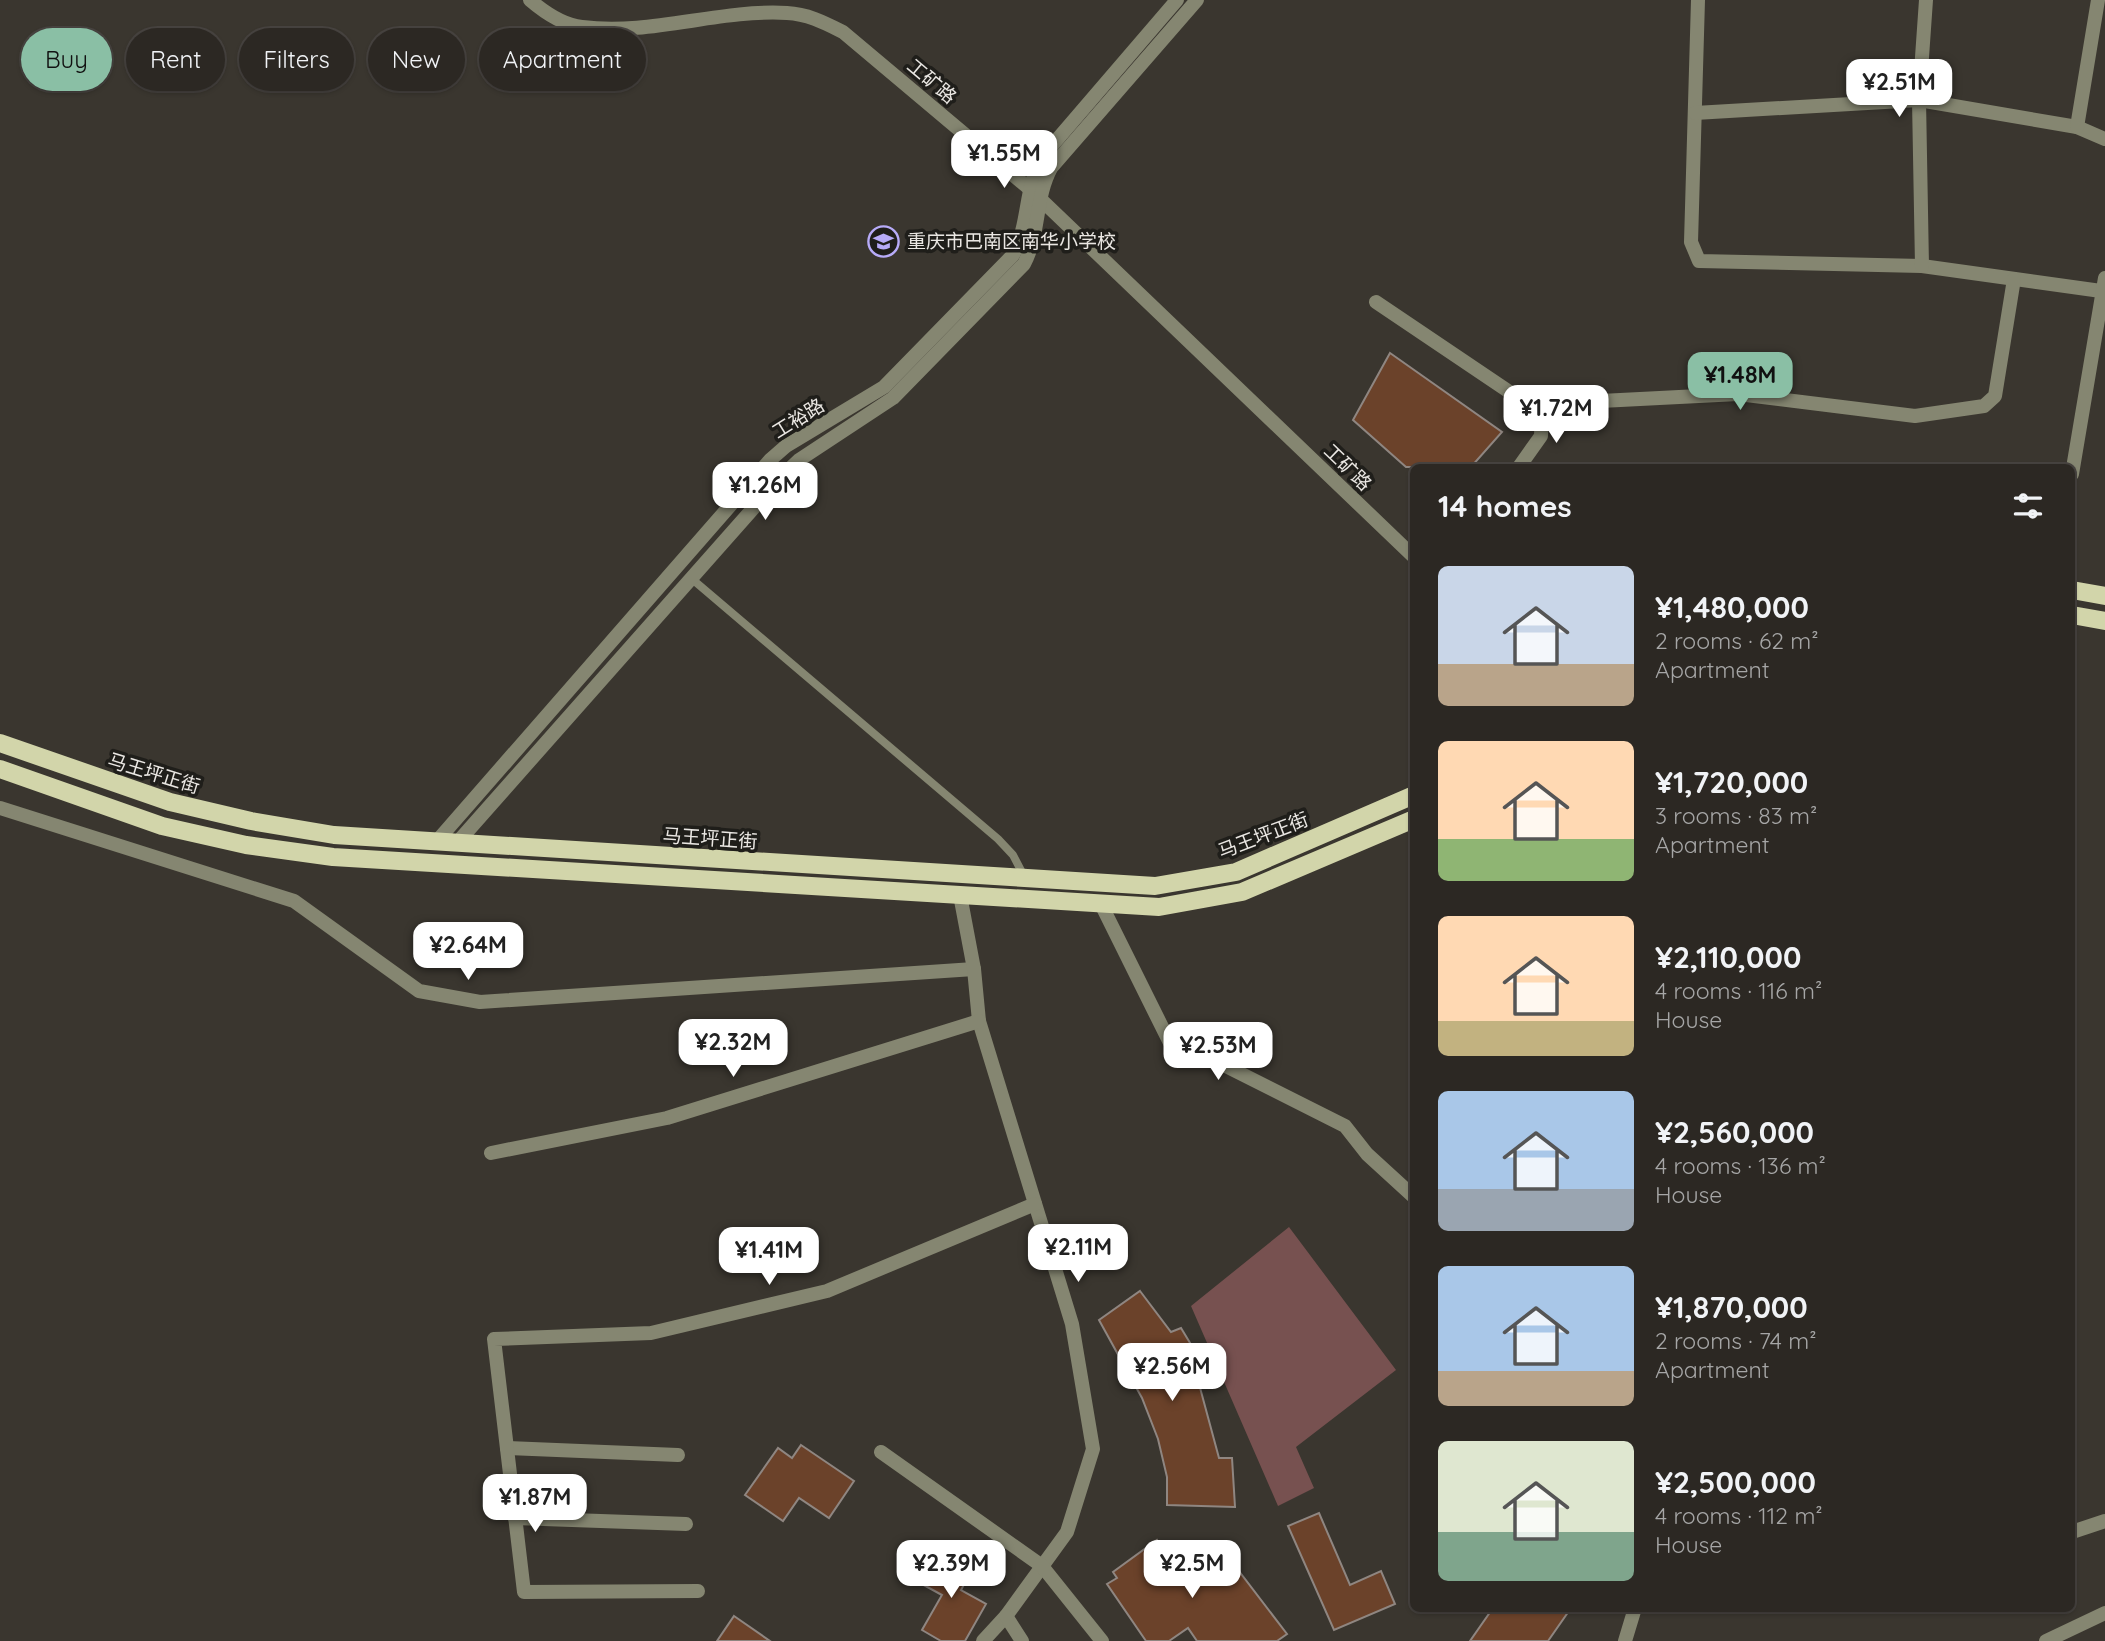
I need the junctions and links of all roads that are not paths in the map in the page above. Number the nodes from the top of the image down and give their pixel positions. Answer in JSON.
{"nodes":[{"id":1,"x":530,"y":0,"type":"edge"},
{"id":2,"x":1177,"y":0,"type":"edge"},
{"id":3,"x":1196,"y":0,"type":"edge"},
{"id":4,"x":1698,"y":0,"type":"edge"},
{"id":5,"x":1926,"y":0,"type":"edge"},
{"id":6,"x":2098,"y":0,"type":"edge"},
{"id":7,"x":1919,"y":100,"type":"junction"},
{"id":8,"x":1695,"y":113,"type":"junction"},
{"id":9,"x":2077,"y":127,"type":"junction"},
{"id":10,"x":2105,"y":139,"type":"edge"},
{"id":11,"x":1031,"y":190,"type":"junction"},
{"id":12,"x":1041,"y":201,"type":"junction"},
{"id":13,"x":1922,"y":267,"type":"junction"},
{"id":14,"x":2014,"y":279,"type":"junction"},
{"id":15,"x":2103,"y":284,"type":"edge"},
{"id":16,"x":1376,"y":302,"type":"dead end"},
{"id":17,"x":1542,"y":404,"type":"junction"},
{"id":18,"x":1521,"y":464,"type":"edge"},
{"id":19,"x":2074,"y":464,"type":"edge"},
{"id":20,"x":1410,"y":553,"type":"edge"},
{"id":21,"x":692,"y":579,"type":"junction"},
{"id":22,"x":2075,"y":591,"type":"edge"},
{"id":23,"x":2105,"y":596,"type":"edge"},
{"id":24,"x":2075,"y":616,"type":"edge"},
{"id":25,"x":2105,"y":621,"type":"edge"},
{"id":26,"x":0,"y":743,"type":"edge"},
{"id":27,"x":0,"y":769,"type":"edge"},
{"id":28,"x":1410,"y":797,"type":"edge"},
{"id":29,"x":0,"y":808,"type":"edge"},
{"id":30,"x":1410,"y":821,"type":"edge"},
{"id":31,"x":437,"y":841,"type":"junction"},
{"id":32,"x":457,"y":843,"type":"junction"},
{"id":33,"x":1026,"y":879,"type":"junction"},
{"id":34,"x":960,"y":895,"type":"junction"},
{"id":35,"x":1101,"y":904,"type":"junction"},
{"id":36,"x":974,"y":969,"type":"junction"},
{"id":37,"x":979,"y":1021,"type":"junction"},
{"id":38,"x":491,"y":1153,"type":"dead end"},
{"id":39,"x":1410,"y":1193,"type":"edge"},
{"id":40,"x":1035,"y":1204,"type":"junction"},
{"id":41,"x":507,"y":1448,"type":"junction"},
{"id":42,"x":881,"y":1451,"type":"dead end"},
{"id":43,"x":678,"y":1455,"type":"dead end"},
{"id":44,"x":515,"y":1518,"type":"junction"},
{"id":45,"x":2105,"y":1521,"type":"edge"},
{"id":46,"x":686,"y":1524,"type":"dead end"},
{"id":47,"x":2075,"y":1531,"type":"edge"},
{"id":48,"x":1042,"y":1566,"type":"junction"},
{"id":49,"x":698,"y":1591,"type":"dead end"},
{"id":50,"x":1634,"y":1612,"type":"edge"},
{"id":51,"x":2105,"y":1613,"type":"edge"},
{"id":52,"x":1006,"y":1616,"type":"junction"},
{"id":53,"x":984,"y":1641,"type":"edge"},
{"id":54,"x":1022,"y":1641,"type":"edge"},
{"id":55,"x":1102,"y":1641,"type":"edge"},
{"id":56,"x":1625,"y":1641,"type":"edge"},
{"id":57,"x":2046,"y":1641,"type":"edge"}],
"edges":[{"from":1,"to":11,"type":"street","name":"工矿路"},
{"from":2,"to":11,"type":"street","name":"工裕路"},
{"from":3,"to":12,"type":"street","name":"工裕路"},
{"from":4,"to":8,"type":"street"},
{"from":5,"to":7,"type":"street"},
{"from":6,"to":9,"type":"street"},
{"from":7,"to":8,"type":"street"},
{"from":7,"to":9,"type":"street"},
{"from":7,"to":13,"type":"street"},
{"from":8,"to":13,"type":"street"},
{"from":9,"to":10,"type":"street"},
{"from":11,"to":12,"type":"street","name":"工矿路"},
{"from":11,"to":31,"type":"street","name":"工裕路"},
{"from":12,"to":20,"type":"street","name":"工矿路"},
{"from":12,"to":21,"type":"street","name":"工裕路"},
{"from":13,"to":14,"type":"street"},
{"from":14,"to":15,"type":"street"},
{"from":14,"to":17,"type":"street"},
{"from":15,"to":19,"type":"street"},
{"from":16,"to":17,"type":"street"},
{"from":17,"to":18,"type":"street"},
{"from":21,"to":32,"type":"street","name":"工裕路"},
{"from":21,"to":33,"type":"lane"},
{"from":22,"to":23,"type":"main road"},
{"from":24,"to":25,"type":"main road"},
{"from":26,"to":31,"type":"main road","name":"马王坪正街"},
{"from":27,"to":34,"type":"main road"},
{"from":28,"to":33,"type":"main road","name":"马王坪正街"},
{"from":29,"to":36,"type":"street"},
{"from":30,"to":35,"type":"main road"},
{"from":31,"to":32,"type":"main road","name":"马王坪正街"},
{"from":32,"to":33,"type":"main road","name":"马王坪正街"},
{"from":34,"to":35,"type":"main road"},
{"from":34,"to":36,"type":"street"},
{"from":35,"to":39,"type":"street"},
{"from":36,"to":37,"type":"street"},
{"from":37,"to":38,"type":"street"},
{"from":37,"to":40,"type":"street"},
{"from":40,"to":41,"type":"street"},
{"from":40,"to":48,"type":"street"},
{"from":41,"to":43,"type":"street"},
{"from":41,"to":44,"type":"street"},
{"from":42,"to":48,"type":"street"},
{"from":44,"to":46,"type":"street"},
{"from":44,"to":49,"type":"street"},
{"from":45,"to":47,"type":"street"},
{"from":48,"to":52,"type":"street"},
{"from":48,"to":55,"type":"street"},
{"from":50,"to":56,"type":"street"},
{"from":51,"to":57,"type":"street"},
{"from":52,"to":53,"type":"street"},
{"from":52,"to":54,"type":"street"}]}
